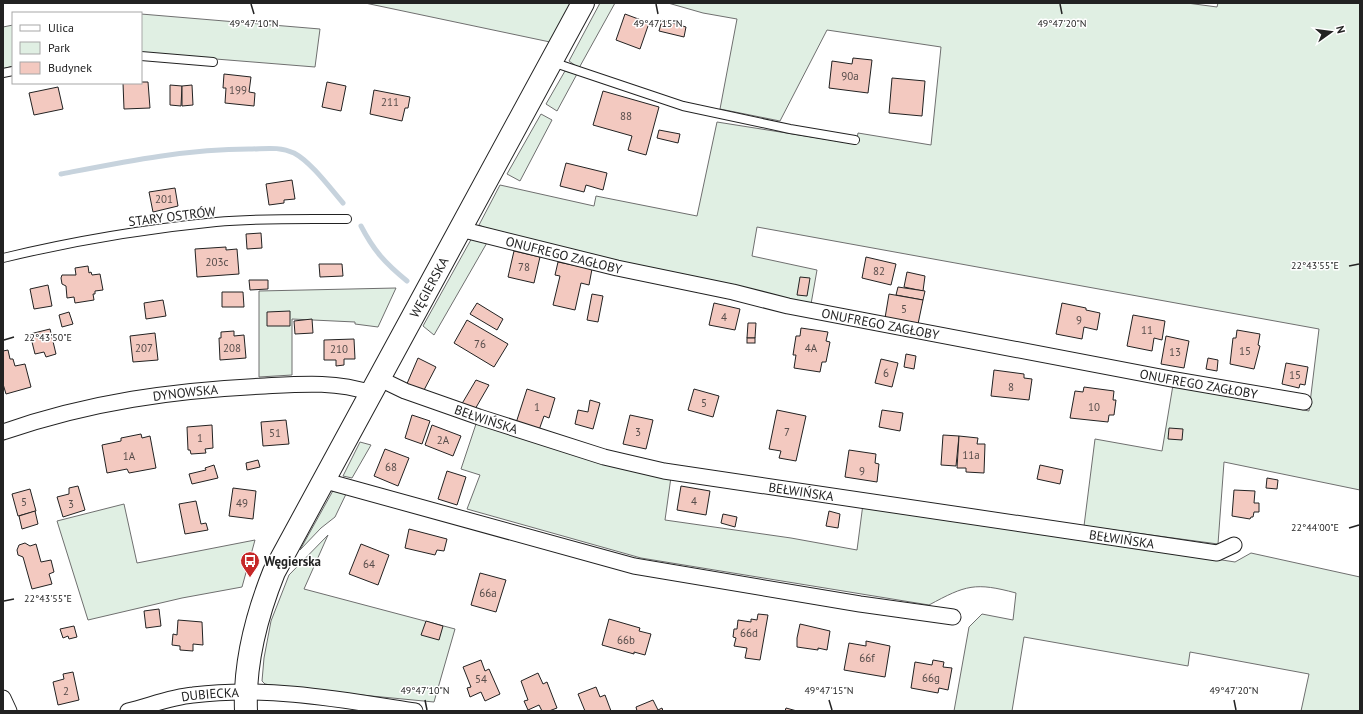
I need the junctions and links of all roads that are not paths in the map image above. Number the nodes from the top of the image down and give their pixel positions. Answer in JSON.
{"nodes":[{"id":1,"x":583,"y":3,"type":"edge"},
{"id":2,"x":142,"y":56,"type":"edge"},
{"id":3,"x":213,"y":62,"type":"dead end"},
{"id":4,"x":551,"y":62,"type":"junction"},
{"id":5,"x":855,"y":140,"type":"dead end"},
{"id":6,"x":347,"y":219,"type":"dead end"},
{"id":7,"x":460,"y":230,"type":"junction"},
{"id":8,"x":3,"y":258,"type":"edge"},
{"id":9,"x":374,"y":386,"type":"junction"},
{"id":10,"x":1304,"y":402,"type":"dead end"},
{"id":11,"x":3,"y":432,"type":"edge"},
{"id":12,"x":322,"y":480,"type":"junction"},
{"id":13,"x":1234,"y":545,"type":"dead end"},
{"id":14,"x":953,"y":617,"type":"dead end"},
{"id":15,"x":3,"y":698,"type":"edge"},
{"id":16,"x":246,"y":701,"type":"edge"},
{"id":17,"x":9,"y":711,"type":"edge"},
{"id":18,"x":128,"y":711,"type":"edge"},
{"id":19,"x":415,"y":711,"type":"edge"}],
"edges":[{"from":1,"to":4,"type":"main road","name":"WĘGIERSKA"},
{"from":2,"to":3,"type":"lane"},
{"from":4,"to":5,"type":"lane"},
{"from":4,"to":7,"type":"main road","name":"WĘGIERSKA"},
{"from":6,"to":8,"type":"lane","name":"STARY OSTRÓW"},
{"from":7,"to":9,"type":"main road","name":"WĘGIERSKA"},
{"from":7,"to":10,"type":"street","name":"ONUFREGO ZAGŁOBY"},
{"from":9,"to":11,"type":"street","name":"DYNOWSKA"},
{"from":9,"to":12,"type":"main road","name":"WĘGIERSKA"},
{"from":9,"to":13,"type":"street","name":"BEŁWIŃSKA"},
{"from":12,"to":14,"type":"street"},
{"from":12,"to":16,"type":"main road","name":"WĘGIERSKA"},
{"from":15,"to":17,"type":"street"},
{"from":16,"to":18,"type":"street","name":"DUBIECKA"},
{"from":16,"to":19,"type":"street","name":"DUBIECKA"}]}
